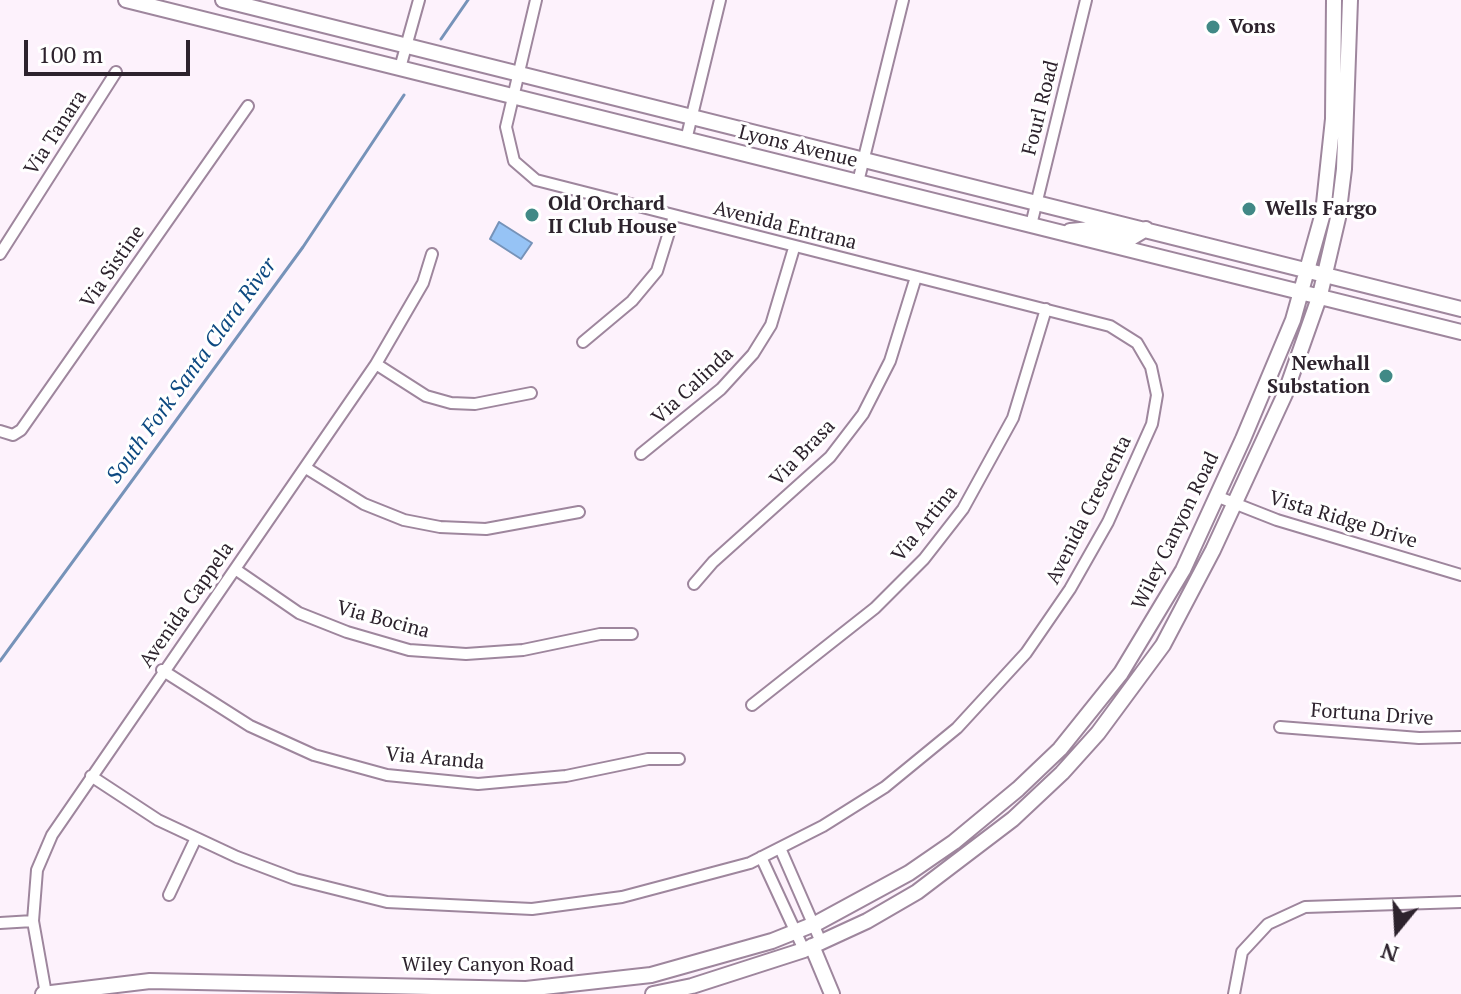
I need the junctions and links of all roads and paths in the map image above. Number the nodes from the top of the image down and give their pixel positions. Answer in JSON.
{"nodes":[{"id":1,"x":126,"y":0,"type":"edge"},
{"id":2,"x":419,"y":0,"type":"edge"},
{"id":3,"x":536,"y":0,"type":"edge"},
{"id":4,"x":720,"y":0,"type":"edge"},
{"id":5,"x":903,"y":0,"type":"edge"},
{"id":6,"x":1086,"y":0,"type":"edge"},
{"id":7,"x":232,"y":1,"type":"edge"},
{"id":8,"x":1333,"y":7,"type":"edge"},
{"id":9,"x":1350,"y":7,"type":"edge"},
{"id":10,"x":231,"y":26,"type":"junction"},
{"id":11,"x":407,"y":45,"type":"junction"},
{"id":12,"x":400,"y":68,"type":"junction"},
{"id":13,"x":116,"y":72,"type":"dead end"},
{"id":14,"x":518,"y":74,"type":"junction"},
{"id":15,"x":513,"y":97,"type":"junction"},
{"id":16,"x":248,"y":106,"type":"dead end"},
{"id":17,"x":691,"y":117,"type":"junction"},
{"id":18,"x":686,"y":140,"type":"junction"},
{"id":19,"x":863,"y":159,"type":"junction"},
{"id":20,"x":858,"y":182,"type":"junction"},
{"id":21,"x":1036,"y":202,"type":"junction"},
{"id":22,"x":674,"y":216,"type":"junction"},
{"id":23,"x":1031,"y":225,"type":"junction"},
{"id":24,"x":1146,"y":229,"type":"junction"},
{"id":25,"x":1058,"y":232,"type":"junction"},
{"id":26,"x":794,"y":248,"type":"junction"},
{"id":27,"x":0,"y":254,"type":"edge"},
{"id":28,"x":432,"y":254,"type":"dead end"},
{"id":29,"x":1307,"y":269,"type":"junction"},
{"id":30,"x":1325,"y":274,"type":"junction"},
{"id":31,"x":916,"y":277,"type":"junction"},
{"id":32,"x":1301,"y":291,"type":"junction"},
{"id":33,"x":1320,"y":295,"type":"junction"},
{"id":34,"x":1046,"y":309,"type":"junction"},
{"id":35,"x":1461,"y":309,"type":"edge"},
{"id":36,"x":1461,"y":332,"type":"edge"},
{"id":37,"x":583,"y":342,"type":"dead end"},
{"id":38,"x":1137,"y":343,"type":"joint"},
{"id":39,"x":376,"y":364,"type":"junction"},
{"id":40,"x":531,"y":393,"type":"dead end"},
{"id":41,"x":0,"y":431,"type":"edge"},
{"id":42,"x":641,"y":454,"type":"dead end"},
{"id":43,"x":306,"y":468,"type":"junction"},
{"id":44,"x":1216,"y":496,"type":"junction"},
{"id":45,"x":1234,"y":504,"type":"junction"},
{"id":46,"x":579,"y":512,"type":"dead end"},
{"id":47,"x":235,"y":569,"type":"junction"},
{"id":48,"x":1461,"y":575,"type":"edge"},
{"id":49,"x":694,"y":584,"type":"dead end"},
{"id":50,"x":632,"y":634,"type":"dead end"},
{"id":51,"x":162,"y":670,"type":"junction"},
{"id":52,"x":752,"y":705,"type":"dead end"},
{"id":53,"x":1280,"y":727,"type":"dead end"},
{"id":54,"x":1461,"y":737,"type":"edge"},
{"id":55,"x":679,"y":759,"type":"dead end"},
{"id":56,"x":91,"y":776,"type":"junction"},
{"id":57,"x":196,"y":838,"type":"junction"},
{"id":58,"x":780,"y":848,"type":"junction"},
{"id":59,"x":761,"y":857,"type":"junction"},
{"id":60,"x":169,"y":895,"type":"dead end"},
{"id":61,"x":1461,"y":902,"type":"edge"},
{"id":62,"x":33,"y":921,"type":"junction"},
{"id":63,"x":0,"y":923,"type":"edge"},
{"id":64,"x":813,"y":924,"type":"junction"},
{"id":65,"x":795,"y":931,"type":"junction"},
{"id":66,"x":813,"y":946,"type":"junction"},
{"id":67,"x":45,"y":994,"type":"edge"},
{"id":68,"x":653,"y":994,"type":"edge"},
{"id":69,"x":832,"y":994,"type":"edge"},
{"id":70,"x":1234,"y":994,"type":"edge"}],
"edges":[{"from":1,"to":10,"type":"main road","name":"Lyons Avenue"},
{"from":2,"to":11,"type":"street"},
{"from":3,"to":14,"type":"street","name":"Avenida Entrana"},
{"from":4,"to":17,"type":"street"},
{"from":5,"to":19,"type":"street"},
{"from":6,"to":21,"type":"street","name":"Fourl Road"},
{"from":7,"to":10,"type":"street"},
{"from":7,"to":11,"type":"main road","name":"Lyons Avenue"},
{"from":8,"to":9,"type":"main road"},
{"from":8,"to":29,"type":"main road","name":"Wiley Canyon Road"},
{"from":9,"to":30,"type":"main road","name":"Wiley Canyon Road"},
{"from":10,"to":12,"type":"main road","name":"Lyons Avenue"},
{"from":11,"to":12,"type":"street"},
{"from":11,"to":14,"type":"main road","name":"Lyons Avenue"},
{"from":12,"to":15,"type":"main road","name":"Lyons Avenue"},
{"from":13,"to":27,"type":"street","name":"Via Tanara"},
{"from":14,"to":15,"type":"street","name":"Avenida Entrana"},
{"from":14,"to":17,"type":"main road","name":"Lyons Avenue"},
{"from":15,"to":18,"type":"main road","name":"Lyons Avenue"},
{"from":15,"to":22,"type":"street","name":"Avenida Entrana"},
{"from":16,"to":41,"type":"street","name":"Via Sistine"},
{"from":17,"to":18,"type":"street"},
{"from":17,"to":19,"type":"main road","name":"Lyons Avenue"},
{"from":18,"to":20,"type":"main road","name":"Lyons Avenue"},
{"from":19,"to":20,"type":"street"},
{"from":19,"to":21,"type":"main road","name":"Lyons Avenue"},
{"from":20,"to":23,"type":"main road","name":"Lyons Avenue"},
{"from":21,"to":23,"type":"street","name":"Fourl Road"},
{"from":21,"to":24,"type":"main road","name":"Lyons Avenue"},
{"from":22,"to":26,"type":"street","name":"Avenida Entrana"},
{"from":22,"to":37,"type":"street"},
{"from":23,"to":25,"type":"main road","name":"Lyons Avenue"},
{"from":24,"to":25,"type":"main road"},
{"from":24,"to":29,"type":"main road","name":"Lyons Avenue"},
{"from":25,"to":32,"type":"main road","name":"Lyons Avenue"},
{"from":26,"to":31,"type":"street","name":"Avenida Entrana"},
{"from":26,"to":42,"type":"street","name":"Via Calinda"},
{"from":28,"to":39,"type":"street","name":"Avenida Cappela"},
{"from":29,"to":30,"type":"main road","name":"Lyons Avenue"},
{"from":29,"to":32,"type":"main road","name":"Wiley Canyon Road"},
{"from":30,"to":33,"type":"main road","name":"Wiley Canyon Road"},
{"from":30,"to":35,"type":"main road","name":"Lyons Avenue"},
{"from":31,"to":34,"type":"street","name":"Avenida Entrana"},
{"from":31,"to":49,"type":"street","name":"Via Brasa"},
{"from":32,"to":33,"type":"main road","name":"Lyons Avenue"},
{"from":32,"to":44,"type":"main road","name":"Wiley Canyon Road"},
{"from":33,"to":36,"type":"main road","name":"Lyons Avenue"},
{"from":33,"to":45,"type":"main road","name":"Wiley Canyon Road"},
{"from":34,"to":38,"type":"street","name":"Avenida Entrana"},
{"from":34,"to":52,"type":"street","name":"Via Artina"},
{"from":38,"to":58,"type":"street","name":"Avenida Crescenta"},
{"from":39,"to":40,"type":"street"},
{"from":39,"to":43,"type":"street","name":"Avenida Cappela"},
{"from":43,"to":46,"type":"street"},
{"from":43,"to":47,"type":"street","name":"Avenida Cappela"},
{"from":44,"to":45,"type":"street","name":"Vista Ridge Drive"},
{"from":44,"to":64,"type":"main road","name":"Wiley Canyon Road"},
{"from":45,"to":48,"type":"street","name":"Vista Ridge Drive"},
{"from":45,"to":66,"type":"main road","name":"Wiley Canyon Road"},
{"from":47,"to":50,"type":"street","name":"Via Bocina"},
{"from":47,"to":51,"type":"street","name":"Avenida Cappela"},
{"from":51,"to":55,"type":"street","name":"Via Aranda"},
{"from":51,"to":56,"type":"street","name":"Avenida Cappela"},
{"from":53,"to":54,"type":"street","name":"Fortuna Drive"},
{"from":56,"to":57,"type":"street","name":"Avenida Crescenta"},
{"from":56,"to":62,"type":"street","name":"Avenida Cappela"},
{"from":57,"to":59,"type":"street","name":"Avenida Crescenta"},
{"from":57,"to":60,"type":"street"},
{"from":58,"to":59,"type":"street","name":"Avenida Crescenta"},
{"from":58,"to":64,"type":"street"},
{"from":59,"to":65,"type":"street"},
{"from":61,"to":70,"type":"street"},
{"from":62,"to":63,"type":"street"},
{"from":62,"to":67,"type":"street","name":"Avenida Cappela"},
{"from":64,"to":65,"type":"main road","name":"Wiley Canyon Road"},
{"from":64,"to":66,"type":"street"},
{"from":65,"to":66,"type":"street"},
{"from":65,"to":67,"type":"main road","name":"Wiley Canyon Road"},
{"from":66,"to":68,"type":"main road","name":"Wiley Canyon Road"},
{"from":66,"to":69,"type":"main road"}]}
